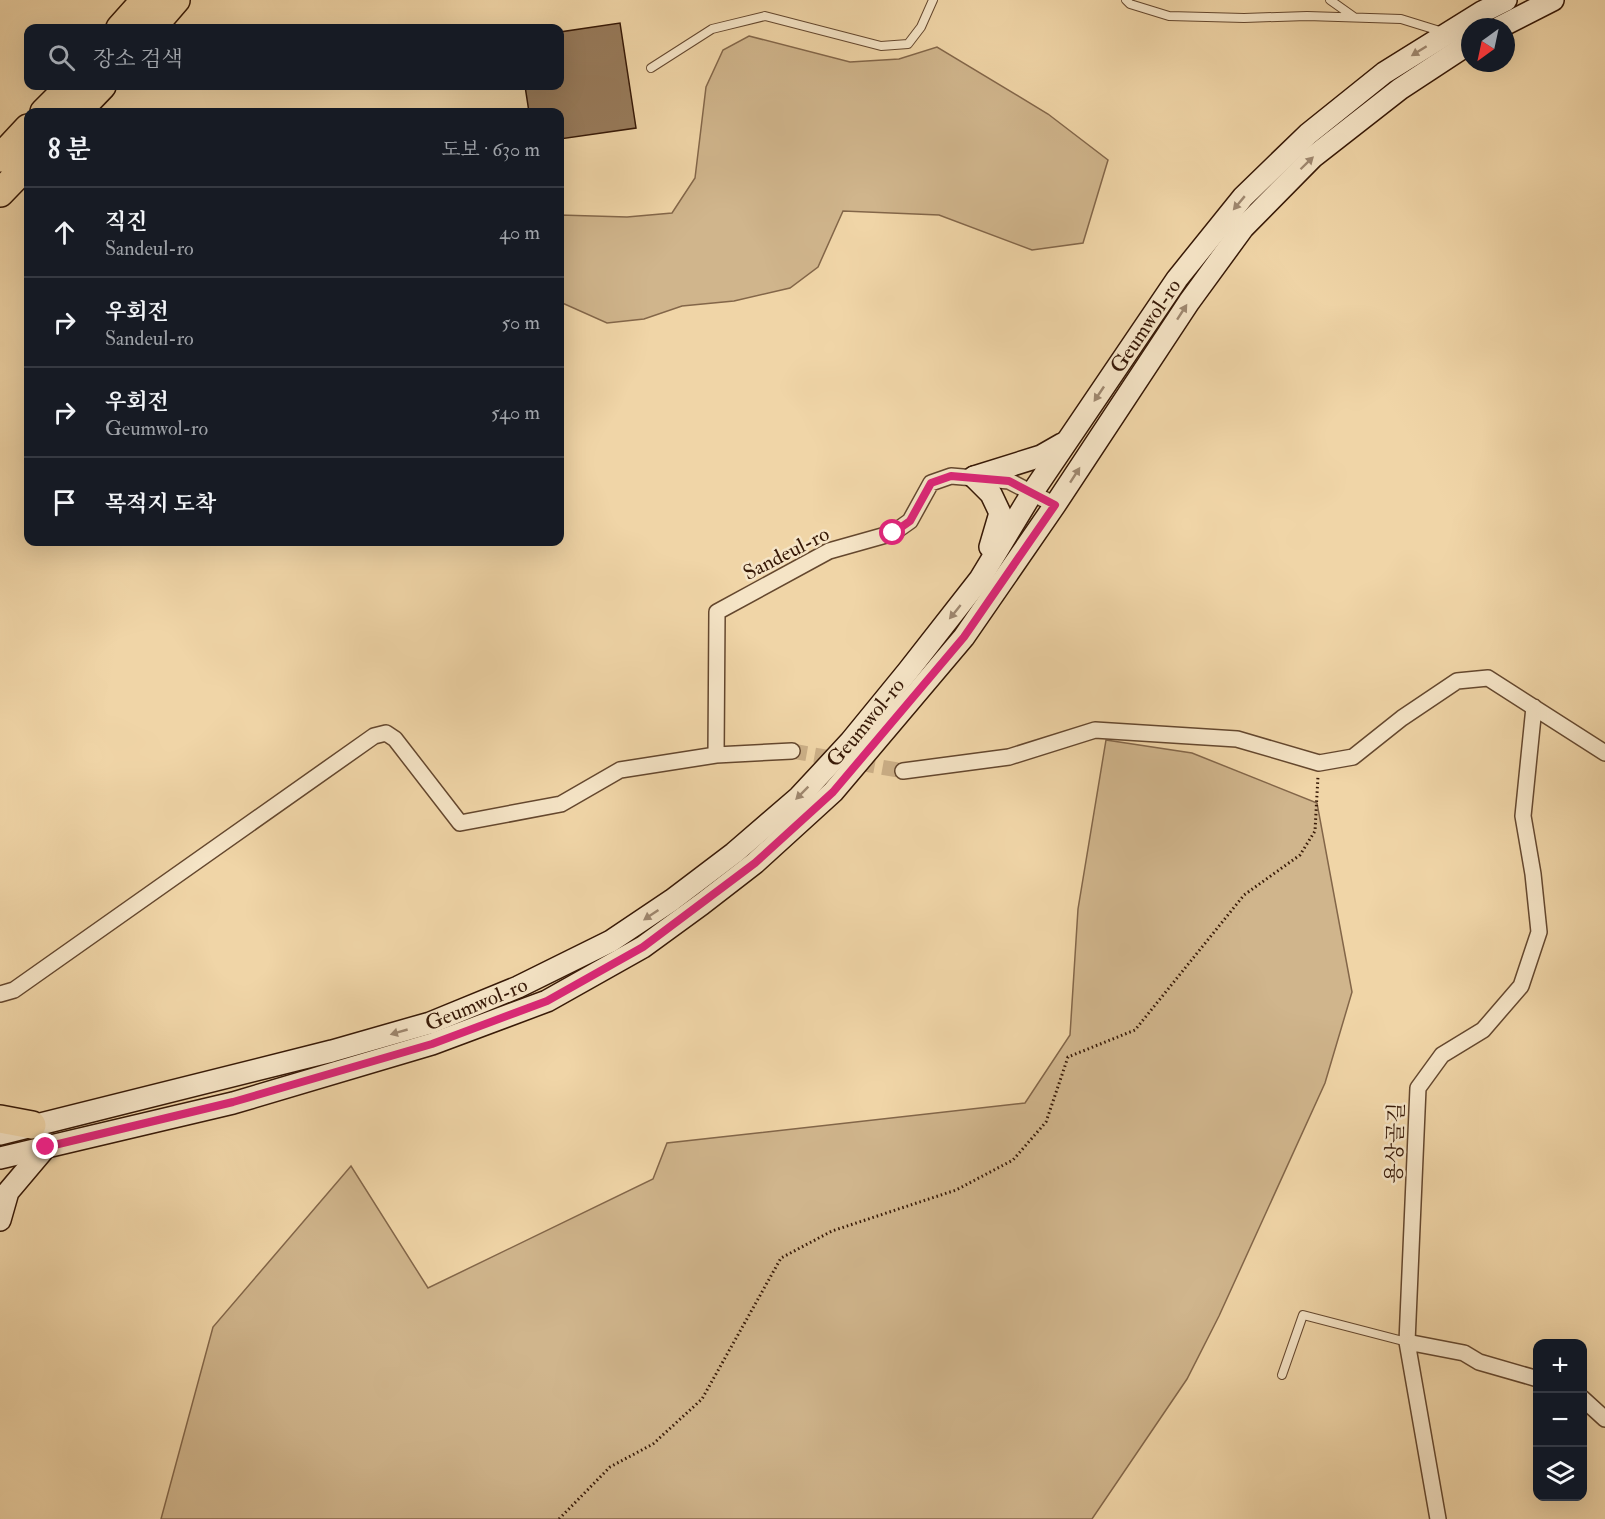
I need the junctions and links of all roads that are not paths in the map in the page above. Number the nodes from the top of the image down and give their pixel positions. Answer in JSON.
{"nodes":[{"id":1,"x":145,"y":0,"type":"edge"},
{"id":2,"x":176,"y":0,"type":"edge"},
{"id":3,"x":933,"y":0,"type":"edge"},
{"id":4,"x":1126,"y":0,"type":"edge"},
{"id":5,"x":1330,"y":0,"type":"edge"},
{"id":6,"x":1506,"y":0,"type":"edge"},
{"id":7,"x":1553,"y":0,"type":"edge"},
{"id":8,"x":1355,"y":18,"type":"junction"},
{"id":9,"x":1515,"y":19,"type":"edge"},
{"id":10,"x":124,"y":24,"type":"edge"},
{"id":11,"x":155,"y":24,"type":"edge"},
{"id":12,"x":1447,"y":33,"type":"junction"},
{"id":13,"x":1461,"y":49,"type":"edge"},
{"id":14,"x":651,"y":68,"type":"dead end"},
{"id":15,"x":66,"y":90,"type":"edge"},
{"id":16,"x":98,"y":90,"type":"edge"},
{"id":17,"x":48,"y":108,"type":"edge"},
{"id":18,"x":81,"y":108,"type":"edge"},
{"id":19,"x":24,"y":132,"type":"edge"},
{"id":20,"x":0,"y":158,"type":"edge"},
{"id":21,"x":24,"y":168,"type":"edge"},
{"id":22,"x":0,"y":193,"type":"edge"},
{"id":23,"x":1068,"y":440,"type":"junction"},
{"id":24,"x":974,"y":477,"type":"junction"},
{"id":25,"x":1032,"y":493,"type":"junction"},
{"id":26,"x":1055,"y":505,"type":"junction"},
{"id":27,"x":980,"y":579,"type":"junction"},
{"id":28,"x":1534,"y":707,"type":"junction"},
{"id":29,"x":792,"y":751,"type":"tunnel mouth"},
{"id":30,"x":1605,"y":753,"type":"edge"},
{"id":31,"x":716,"y":754,"type":"junction"},
{"id":32,"x":903,"y":771,"type":"tunnel mouth"},
{"id":33,"x":0,"y":994,"type":"edge"},
{"id":34,"x":0,"y":1119,"type":"edge"},
{"id":35,"x":0,"y":1134,"type":"edge"},
{"id":36,"x":39,"y":1136,"type":"junction"},
{"id":37,"x":0,"y":1158,"type":"edge"},
{"id":38,"x":0,"y":1220,"type":"edge"},
{"id":39,"x":1407,"y":1342,"type":"junction"},
{"id":40,"x":1282,"y":1375,"type":"dead end"},
{"id":41,"x":1533,"y":1378,"type":"edge"},
{"id":42,"x":1587,"y":1403,"type":"edge"},
{"id":43,"x":1605,"y":1419,"type":"edge"},
{"id":44,"x":1438,"y":1519,"type":"edge"}],
"edges":[{"from":1,"to":10,"type":"highway"},
{"from":2,"to":11,"type":"highway"},
{"from":3,"to":14,"type":"lane"},
{"from":4,"to":8,"type":"lane"},
{"from":5,"to":8,"type":"lane"},
{"from":6,"to":12,"type":"main road","name":"Geumwol-ro"},
{"from":7,"to":9,"type":"main road"},
{"from":8,"to":12,"type":"lane"},
{"from":12,"to":23,"type":"main road","name":"Geumwol-ro","one_way":true},
{"from":26,"to":13,"type":"main road","name":"Geumwol-ro","one_way":true},
{"from":15,"to":17,"type":"highway"},
{"from":16,"to":18,"type":"highway"},
{"from":19,"to":20,"type":"highway"},
{"from":21,"to":22,"type":"highway"},
{"from":23,"to":24,"type":"main road"},
{"from":23,"to":25,"type":"main road","name":"Geumwol-ro"},
{"from":24,"to":25,"type":"street","name":"Sandeul-ro"},
{"from":24,"to":27,"type":"main road"},
{"from":24,"to":31,"type":"street","name":"Sandeul-ro"},
{"from":25,"to":26,"type":"street","name":"Sandeul-ro"},
{"from":25,"to":27,"type":"main road","name":"Geumwol-ro"},
{"from":26,"to":36,"type":"main road","name":"Geumwol-ro"},
{"from":27,"to":36,"type":"main road","name":"Geumwol-ro","one_way":true},
{"from":28,"to":30,"type":"street"},
{"from":28,"to":32,"type":"street"},
{"from":28,"to":39,"type":"street","name":"용상골길"},
{"from":29,"to":31,"type":"street"},
{"from":31,"to":33,"type":"street"},
{"from":34,"to":36,"type":"highway"},
{"from":35,"to":36,"type":"main road","name":"Geumwol-ro"},
{"from":36,"to":37,"type":"main road","name":"Geumwol-ro"},
{"from":36,"to":38,"type":"main road"},
{"from":39,"to":40,"type":"lane"},
{"from":39,"to":41,"type":"street"},
{"from":39,"to":44,"type":"street","name":"용상골길"},
{"from":42,"to":43,"type":"street"}]}
